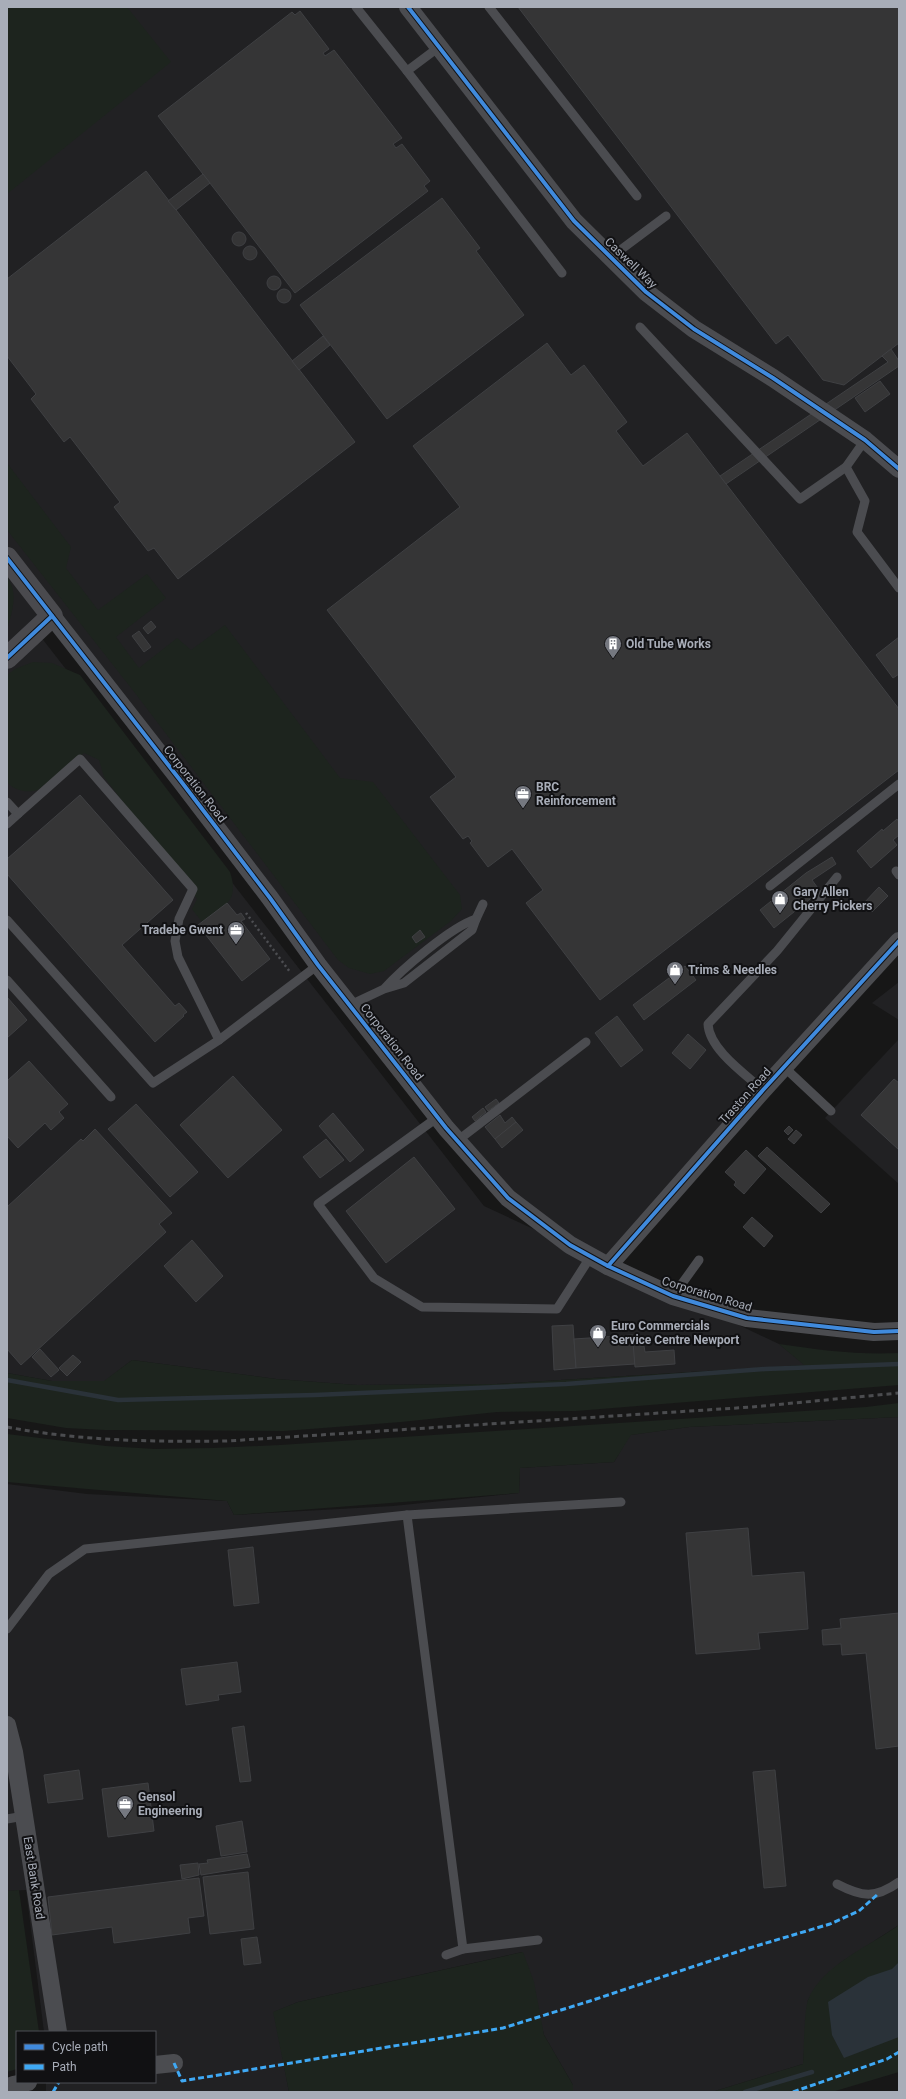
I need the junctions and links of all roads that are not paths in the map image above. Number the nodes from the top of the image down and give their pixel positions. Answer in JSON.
{"nodes":[{"id":1,"x":356,"y":7,"type":"edge"},
{"id":2,"x":408,"y":7,"type":"edge"},
{"id":3,"x":489,"y":7,"type":"edge"},
{"id":4,"x":439,"y":47,"type":"junction"},
{"id":5,"x":407,"y":71,"type":"junction"},
{"id":6,"x":637,"y":196,"type":"dead end"},
{"id":7,"x":666,"y":216,"type":"dead end"},
{"id":8,"x":611,"y":258,"type":"junction"},
{"id":9,"x":562,"y":273,"type":"dead end"},
{"id":10,"x":640,"y":327,"type":"dead end"},
{"id":11,"x":865,"y":440,"type":"junction"},
{"id":12,"x":846,"y":466,"type":"junction"},
{"id":13,"x":899,"y":469,"type":"edge"},
{"id":14,"x":7,"y":558,"type":"edge"},
{"id":15,"x":899,"y":588,"type":"edge"},
{"id":16,"x":52,"y":616,"type":"junction"},
{"id":17,"x":7,"y":658,"type":"edge"},
{"id":18,"x":899,"y":784,"type":"edge"},
{"id":19,"x":7,"y":802,"type":"edge"},
{"id":20,"x":18,"y":814,"type":"junction"},
{"id":21,"x":7,"y":824,"type":"edge"},
{"id":22,"x":837,"y":877,"type":"dead end"},
{"id":23,"x":770,"y":886,"type":"dead end"},
{"id":24,"x":484,"y":904,"type":"dead end"},
{"id":25,"x":7,"y":920,"type":"edge"},
{"id":26,"x":899,"y":941,"type":"edge"},
{"id":27,"x":318,"y":965,"type":"junction"},
{"id":28,"x":7,"y":980,"type":"edge"},
{"id":29,"x":350,"y":1005,"type":"junction"},
{"id":30,"x":219,"y":1040,"type":"junction"},
{"id":31,"x":586,"y":1042,"type":"dead end"},
{"id":32,"x":784,"y":1067,"type":"junction"},
{"id":33,"x":763,"y":1090,"type":"junction"},
{"id":34,"x":111,"y":1097,"type":"dead end"},
{"id":35,"x":831,"y":1111,"type":"dead end"},
{"id":36,"x":438,"y":1117,"type":"junction"},
{"id":37,"x":457,"y":1141,"type":"junction"},
{"id":38,"x":591,"y":1256,"type":"junction"},
{"id":39,"x":700,"y":1260,"type":"dead end"},
{"id":40,"x":608,"y":1266,"type":"junction"},
{"id":41,"x":674,"y":1296,"type":"junction"},
{"id":42,"x":899,"y":1331,"type":"edge"},
{"id":43,"x":621,"y":1502,"type":"dead end"},
{"id":44,"x":407,"y":1515,"type":"junction"},
{"id":45,"x":7,"y":1629,"type":"edge"},
{"id":46,"x":7,"y":1725,"type":"edge"},
{"id":47,"x":16,"y":1817,"type":"edge"},
{"id":48,"x":899,"y":1882,"type":"edge"},
{"id":49,"x":837,"y":1884,"type":"dead end"},
{"id":50,"x":538,"y":1940,"type":"dead end"},
{"id":51,"x":463,"y":1949,"type":"junction"},
{"id":52,"x":446,"y":1955,"type":"dead end"},
{"id":53,"x":58,"y":2031,"type":"edge"},
{"id":54,"x":174,"y":2063,"type":"dead end"},
{"id":55,"x":156,"y":2065,"type":"edge"}],
"edges":[{"from":1,"to":5,"type":"lane"},
{"from":2,"to":4,"type":"street","name":"Caswell Way"},
{"from":3,"to":6,"type":"lane"},
{"from":4,"to":5,"type":"lane"},
{"from":4,"to":8,"type":"street","name":"Caswell Way"},
{"from":5,"to":9,"type":"lane"},
{"from":7,"to":8,"type":"lane"},
{"from":8,"to":11,"type":"street","name":"Caswell Way"},
{"from":10,"to":12,"type":"lane"},
{"from":11,"to":12,"type":"lane"},
{"from":11,"to":13,"type":"street","name":"Caswell Way"},
{"from":12,"to":15,"type":"lane"},
{"from":14,"to":16,"type":"street","name":"Corporation Road"},
{"from":16,"to":17,"type":"street"},
{"from":16,"to":27,"type":"street","name":"Corporation Road"},
{"from":18,"to":23,"type":"lane"},
{"from":19,"to":20,"type":"lane"},
{"from":20,"to":21,"type":"lane"},
{"from":20,"to":30,"type":"lane"},
{"from":22,"to":33,"type":"lane"},
{"from":24,"to":29,"type":"lane"},
{"from":25,"to":30,"type":"lane"},
{"from":26,"to":32,"type":"street","name":"Traston Road"},
{"from":27,"to":29,"type":"street","name":"Corporation Road"},
{"from":27,"to":30,"type":"lane"},
{"from":28,"to":34,"type":"lane"},
{"from":29,"to":36,"type":"street","name":"Corporation Road"},
{"from":31,"to":37,"type":"lane"},
{"from":32,"to":33,"type":"street","name":"Traston Road"},
{"from":32,"to":35,"type":"lane"},
{"from":33,"to":40,"type":"street","name":"Traston Road"},
{"from":36,"to":37,"type":"street","name":"Corporation Road"},
{"from":36,"to":38,"type":"lane"},
{"from":37,"to":38,"type":"street","name":"Corporation Road"},
{"from":38,"to":40,"type":"street","name":"Corporation Road"},
{"from":39,"to":41,"type":"lane"},
{"from":40,"to":41,"type":"street","name":"Corporation Road"},
{"from":41,"to":42,"type":"street","name":"Corporation Road"},
{"from":43,"to":44,"type":"lane"},
{"from":44,"to":45,"type":"lane"},
{"from":44,"to":51,"type":"lane"},
{"from":46,"to":47,"type":"street","name":"East Bank Road"},
{"from":47,"to":53,"type":"street","name":"East Bank Road"},
{"from":48,"to":49,"type":"lane"},
{"from":50,"to":51,"type":"lane"},
{"from":51,"to":52,"type":"lane"},
{"from":54,"to":55,"type":"street"}]}
